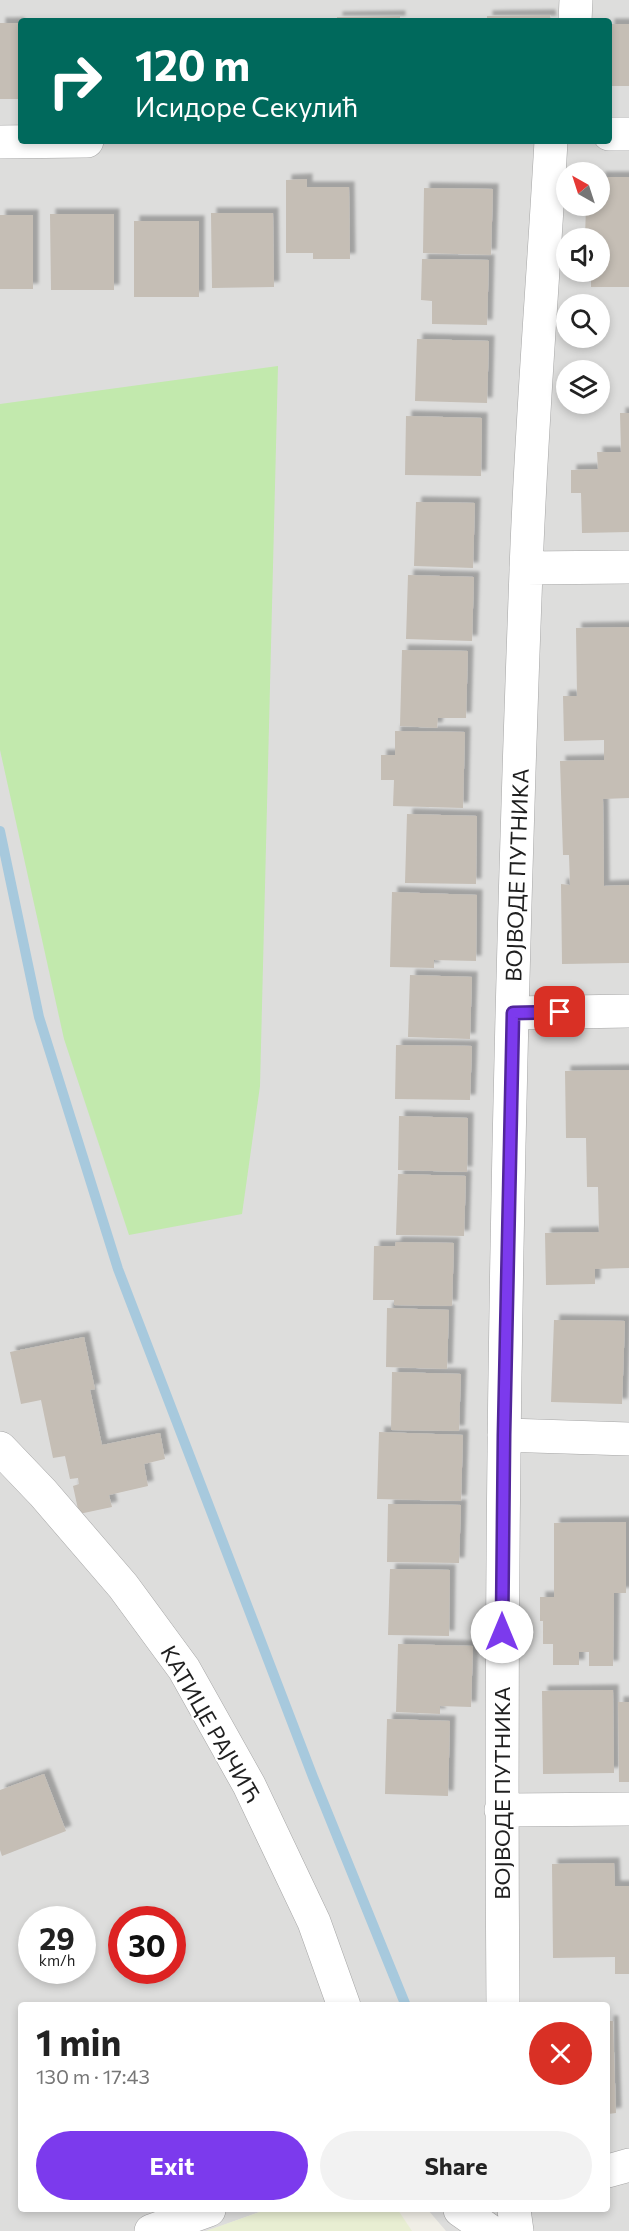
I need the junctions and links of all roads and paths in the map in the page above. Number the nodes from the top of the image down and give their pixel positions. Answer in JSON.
{"nodes":[{"id":1,"x":576,"y":0,"type":"edge"},
{"id":2,"x":575,"y":18,"type":"edge"},
{"id":3,"x":612,"y":134,"type":"edge"},
{"id":4,"x":629,"y":134,"type":"edge"},
{"id":5,"x":0,"y":142,"type":"edge"},
{"id":6,"x":18,"y":142,"type":"edge"},
{"id":7,"x":551,"y":144,"type":"edge"},
{"id":8,"x":629,"y":567,"type":"edge"},
{"id":9,"x":526,"y":568,"type":"junction"},
{"id":10,"x":629,"y":1011,"type":"edge"},
{"id":11,"x":513,"y":1013,"type":"junction"},
{"id":12,"x":504,"y":1435,"type":"junction"},
{"id":13,"x":629,"y":1439,"type":"edge"},
{"id":14,"x":0,"y":1448,"type":"edge"},
{"id":15,"x":629,"y":1809,"type":"edge"},
{"id":16,"x":501,"y":1810,"type":"junction"},
{"id":17,"x":343,"y":2002,"type":"edge"},
{"id":18,"x":503,"y":2002,"type":"edge"},
{"id":19,"x":629,"y":2165,"type":"edge"},
{"id":20,"x":610,"y":2170,"type":"edge"},
{"id":21,"x":203,"y":2212,"type":"edge"},
{"id":22,"x":151,"y":2231,"type":"edge"}],
"edges":[{"from":1,"to":2,"type":"street"},
{"from":3,"to":4,"type":"street"},
{"from":5,"to":6,"type":"street"},
{"from":7,"to":9,"type":"street","name":"ВОЈВОДЕ ПУТНИКА"},
{"from":8,"to":9,"type":"street"},
{"from":9,"to":11,"type":"street","name":"ВОЈВОДЕ ПУТНИКА"},
{"from":10,"to":11,"type":"street"},
{"from":11,"to":12,"type":"street","name":"ВОЈВОДЕ ПУТНИКА"},
{"from":12,"to":13,"type":"street"},
{"from":12,"to":16,"type":"street","name":"ВОЈВОДЕ ПУТНИКА"},
{"from":14,"to":17,"type":"street","name":"КАТИЦЕ РАЈЧИЋ"},
{"from":15,"to":16,"type":"street"},
{"from":16,"to":18,"type":"street","name":"ВОЈВОДЕ ПУТНИКА"},
{"from":19,"to":20,"type":"street"},
{"from":21,"to":22,"type":"street"}]}
